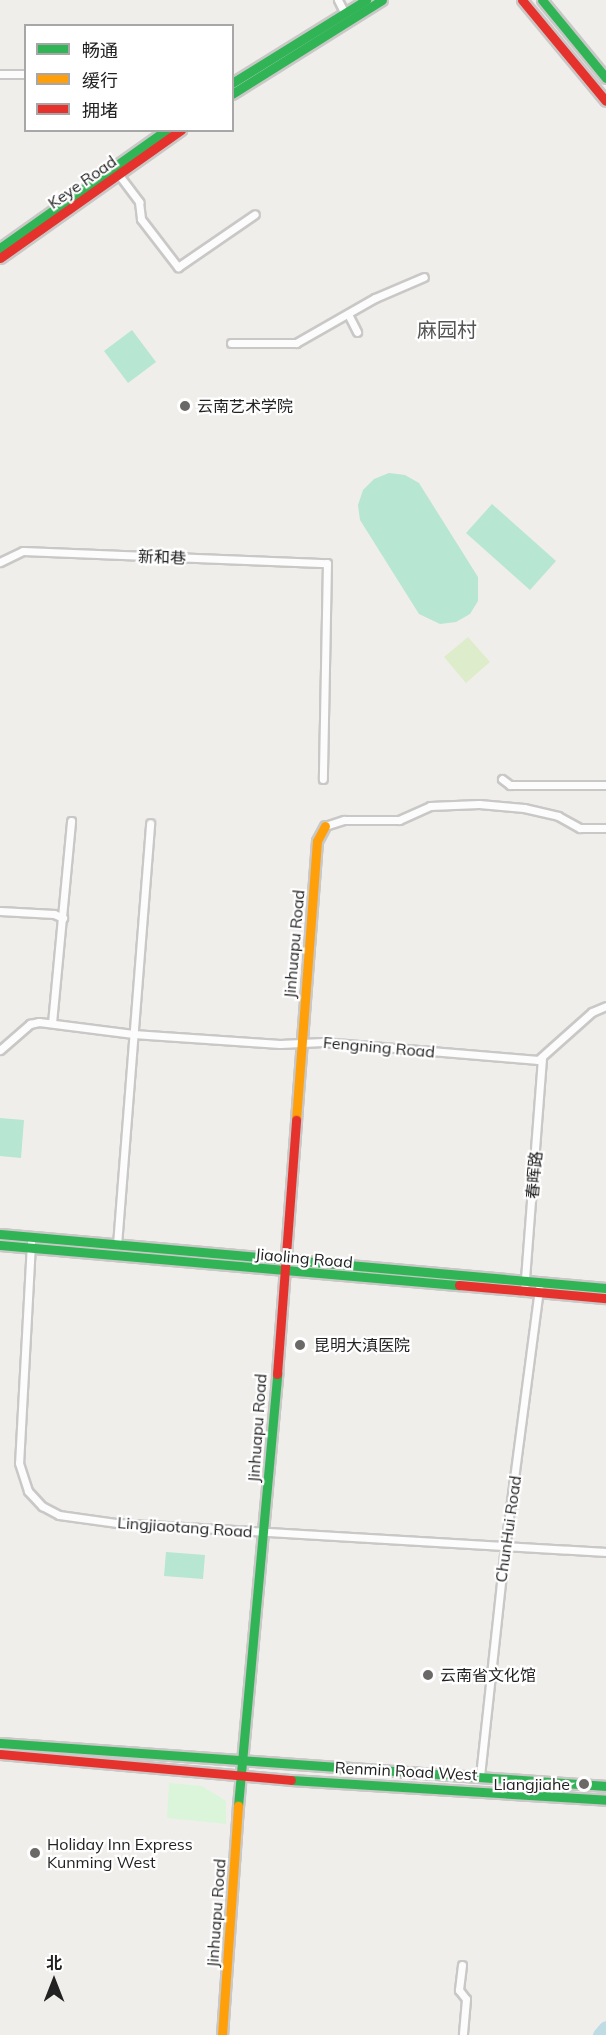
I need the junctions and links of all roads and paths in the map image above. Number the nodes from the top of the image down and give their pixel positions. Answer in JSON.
{"nodes":[{"id":1,"x":338,"y":0,"type":"edge"},
{"id":2,"x":366,"y":0,"type":"edge"},
{"id":3,"x":382,"y":0,"type":"edge"},
{"id":4,"x":522,"y":0,"type":"edge"},
{"id":5,"x":542,"y":0,"type":"edge"},
{"id":6,"x":344,"y":12,"type":"junction"},
{"id":7,"x":0,"y":74,"type":"edge"},
{"id":8,"x":24,"y":74,"type":"edge"},
{"id":9,"x":606,"y":78,"type":"edge"},
{"id":10,"x":234,"y":82,"type":"edge"},
{"id":11,"x":234,"y":93,"type":"edge"},
{"id":12,"x":606,"y":100,"type":"edge"},
{"id":13,"x":163,"y":132,"type":"edge"},
{"id":14,"x":178,"y":132,"type":"edge"},
{"id":15,"x":119,"y":175,"type":"junction"},
{"id":16,"x":255,"y":214,"type":"dead end"},
{"id":17,"x":0,"y":248,"type":"edge"},
{"id":18,"x":0,"y":258,"type":"edge"},
{"id":19,"x":424,"y":277,"type":"dead end"},
{"id":20,"x":348,"y":314,"type":"junction"},
{"id":21,"x":357,"y":332,"type":"dead end"},
{"id":22,"x":231,"y":343,"type":"dead end"},
{"id":23,"x":0,"y":562,"type":"edge"},
{"id":24,"x":323,"y":779,"type":"dead end"},
{"id":25,"x":502,"y":779,"type":"dead end"},
{"id":26,"x":606,"y":784,"type":"edge"},
{"id":27,"x":71,"y":821,"type":"dead end"},
{"id":28,"x":150,"y":823,"type":"dead end"},
{"id":29,"x":325,"y":826,"type":"joint"},
{"id":30,"x":606,"y":828,"type":"edge"},
{"id":31,"x":0,"y":911,"type":"edge"},
{"id":32,"x":63,"y":918,"type":"junction"},
{"id":33,"x":606,"y":1006,"type":"edge"},
{"id":34,"x":52,"y":1023,"type":"junction"},
{"id":35,"x":133,"y":1034,"type":"junction"},
{"id":36,"x":301,"y":1043,"type":"junction"},
{"id":37,"x":0,"y":1050,"type":"edge"},
{"id":38,"x":542,"y":1058,"type":"junction"},
{"id":39,"x":0,"y":1234,"type":"edge"},
{"id":40,"x":32,"y":1238,"type":"junction"},
{"id":41,"x":0,"y":1245,"type":"edge"},
{"id":42,"x":117,"y":1245,"type":"junction"},
{"id":43,"x":30,"y":1248,"type":"junction"},
{"id":44,"x":284,"y":1265,"type":"junction"},
{"id":45,"x":525,"y":1281,"type":"junction"},
{"id":46,"x":539,"y":1288,"type":"junction"},
{"id":47,"x":606,"y":1288,"type":"edge"},
{"id":48,"x":524,"y":1292,"type":"junction"},
{"id":49,"x":606,"y":1298,"type":"edge"},
{"id":50,"x":265,"y":1532,"type":"junction"},
{"id":51,"x":505,"y":1547,"type":"junction"},
{"id":52,"x":606,"y":1552,"type":"edge"},
{"id":53,"x":0,"y":1743,"type":"edge"},
{"id":54,"x":0,"y":1754,"type":"edge"},
{"id":55,"x":242,"y":1759,"type":"junction"},
{"id":56,"x":240,"y":1776,"type":"junction"},
{"id":57,"x":480,"y":1776,"type":"junction"},
{"id":58,"x":606,"y":1786,"type":"edge"},
{"id":59,"x":606,"y":1800,"type":"edge"},
{"id":60,"x":462,"y":1965,"type":"dead end"},
{"id":61,"x":222,"y":2035,"type":"edge"},
{"id":62,"x":463,"y":2035,"type":"edge"}],
"edges":[{"from":1,"to":6,"type":"street"},
{"from":2,"to":6,"type":"street"},
{"from":3,"to":11,"type":"street"},
{"from":4,"to":12,"type":"street"},
{"from":5,"to":9,"type":"street"},
{"from":6,"to":10,"type":"street"},
{"from":7,"to":8,"type":"street"},
{"from":13,"to":17,"type":"street","name":"Keye Road"},
{"from":14,"to":15,"type":"street","name":"Keye Road"},
{"from":15,"to":16,"type":"street"},
{"from":15,"to":18,"type":"street","name":"Keye Road"},
{"from":19,"to":20,"type":"street"},
{"from":20,"to":21,"type":"street"},
{"from":20,"to":22,"type":"street"},
{"from":23,"to":24,"type":"street","name":"新和巷"},
{"from":25,"to":26,"type":"street"},
{"from":27,"to":32,"type":"street"},
{"from":28,"to":35,"type":"street"},
{"from":29,"to":30,"type":"street"},
{"from":29,"to":36,"type":"street","name":"Jinhuapu Road"},
{"from":31,"to":32,"type":"street"},
{"from":32,"to":34,"type":"street"},
{"from":33,"to":38,"type":"street"},
{"from":34,"to":35,"type":"street","name":"Fengning Road"},
{"from":34,"to":37,"type":"street","name":"Fengning Road"},
{"from":35,"to":36,"type":"street","name":"Fengning Road"},
{"from":35,"to":42,"type":"street"},
{"from":36,"to":38,"type":"street","name":"Fengning Road"},
{"from":36,"to":44,"type":"street","name":"Jinhuapu Road"},
{"from":38,"to":45,"type":"street","name":"春晖路"},
{"from":39,"to":40,"type":"street","name":"Jiaoling Road"},
{"from":40,"to":42,"type":"street","name":"Jiaoling Road"},
{"from":40,"to":43,"type":"street","name":"Lingjiaotang Road"},
{"from":41,"to":43,"type":"street","name":"Jiaoling Road"},
{"from":42,"to":44,"type":"street","name":"Jiaoling Road"},
{"from":43,"to":44,"type":"street","name":"Jiaoling Road"},
{"from":43,"to":50,"type":"street","name":"Lingjiaotang Road"},
{"from":44,"to":45,"type":"street","name":"Jiaoling Road"},
{"from":44,"to":48,"type":"street","name":"Jiaoling Road"},
{"from":44,"to":50,"type":"street","name":"Jinhuapu Road"},
{"from":45,"to":46,"type":"street","name":"Jiaoling Road"},
{"from":45,"to":48,"type":"street","name":"春晖路"},
{"from":46,"to":47,"type":"street","name":"Jiaoling Road"},
{"from":46,"to":48,"type":"street","name":"Jiaoling Road"},
{"from":46,"to":49,"type":"street","name":"Jiaoling Road"},
{"from":46,"to":51,"type":"street","name":"ChunHui Road"},
{"from":50,"to":51,"type":"street","name":"Lingjiaotang Road"},
{"from":50,"to":55,"type":"street","name":"Jinhuapu Road"},
{"from":51,"to":52,"type":"street","name":"Lingjiaotang Road"},
{"from":51,"to":57,"type":"street","name":"ChunHui Road"},
{"from":53,"to":55,"type":"street","name":"Renmin Road West"},
{"from":54,"to":56,"type":"street","name":"Renmin Road West"},
{"from":55,"to":56,"type":"street","name":"Jinhuapu Road"},
{"from":55,"to":57,"type":"street","name":"Renmin Road West"},
{"from":56,"to":59,"type":"street","name":"Renmin Road West"},
{"from":56,"to":61,"type":"street","name":"Jinhuapu Road"},
{"from":57,"to":58,"type":"street","name":"Renmin Road West"},
{"from":60,"to":62,"type":"street"}]}
